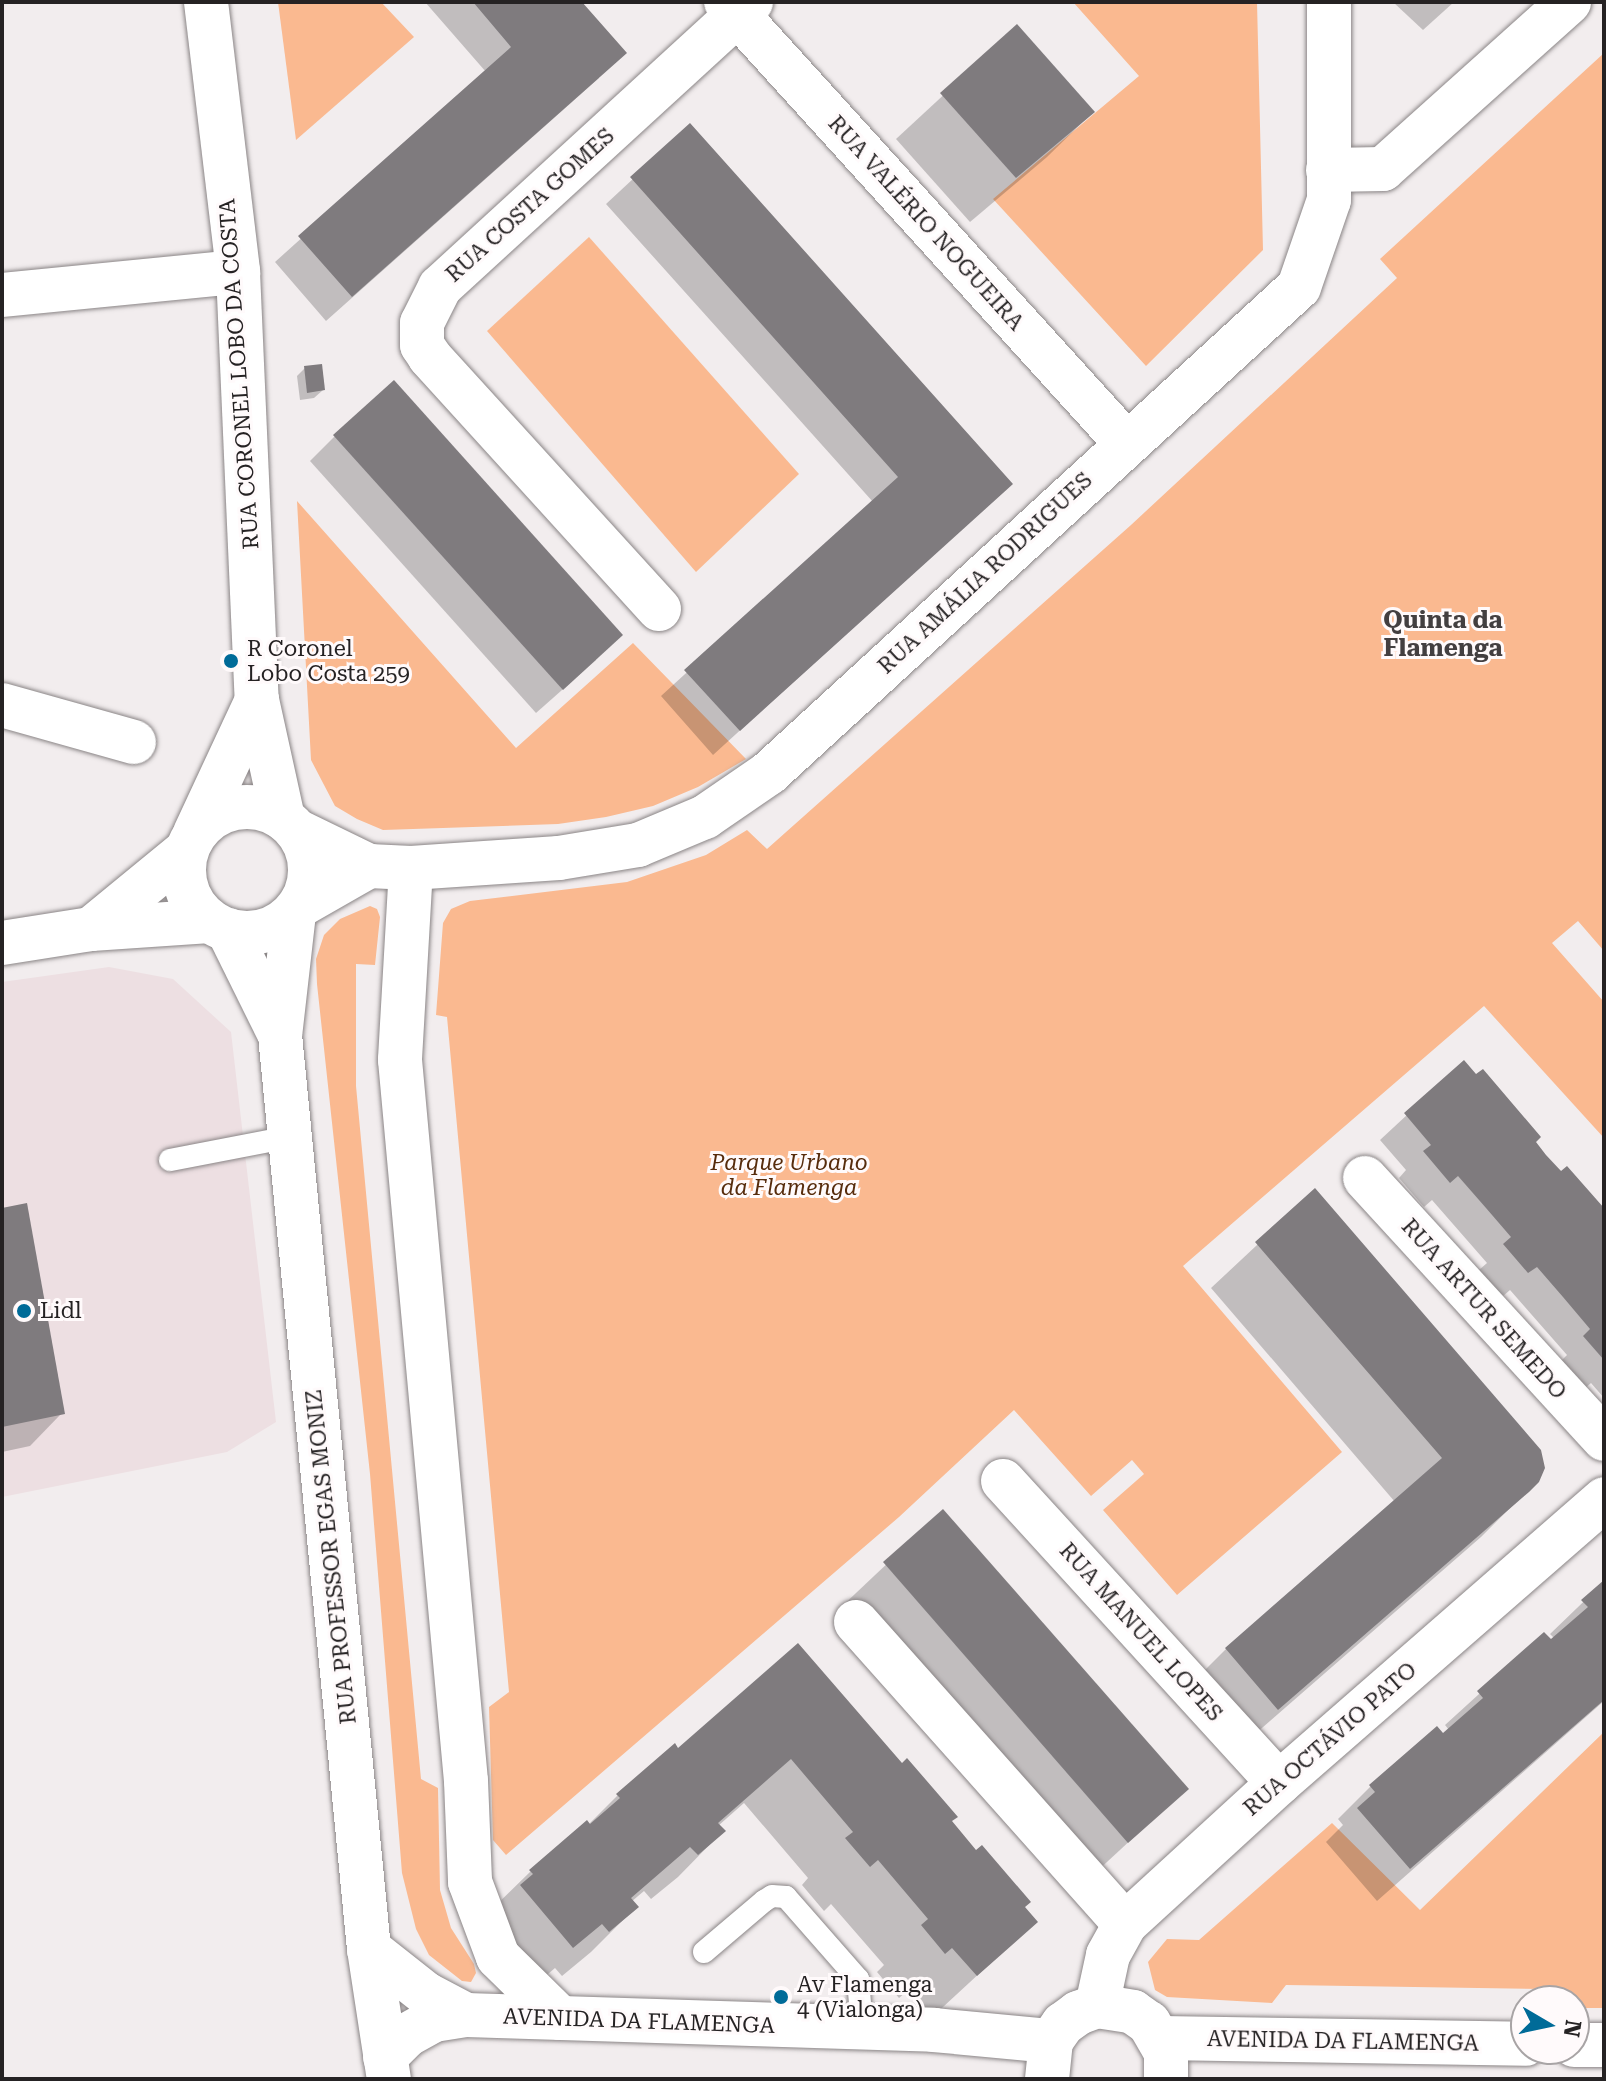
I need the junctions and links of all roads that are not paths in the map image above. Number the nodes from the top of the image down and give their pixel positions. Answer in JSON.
{"nodes":[{"id":1,"x":206,"y":2,"type":"edge"},
{"id":2,"x":1329,"y":2,"type":"edge"},
{"id":3,"x":1569,"y":2,"type":"edge"},
{"id":4,"x":738,"y":6,"type":"edge"},
{"id":5,"x":1328,"y":170,"type":"junction"},
{"id":6,"x":238,"y":272,"type":"junction"},
{"id":7,"x":2,"y":295,"type":"edge"},
{"id":8,"x":1126,"y":443,"type":"junction"},
{"id":9,"x":659,"y":609,"type":"dead end"},
{"id":10,"x":257,"y":700,"type":"junction"},
{"id":11,"x":2,"y":705,"type":"edge"},
{"id":12,"x":134,"y":742,"type":"dead end"},
{"id":13,"x":290,"y":824,"type":"junction"},
{"id":14,"x":190,"y":842,"type":"junction"},
{"id":15,"x":369,"y":866,"type":"junction"},
{"id":16,"x":411,"y":868,"type":"junction"},
{"id":17,"x":296,"y":910,"type":"junction"},
{"id":18,"x":219,"y":926,"type":"junction"},
{"id":19,"x":91,"y":929,"type":"junction"},
{"id":20,"x":2,"y":943,"type":"edge"},
{"id":21,"x":280,"y":1035,"type":"junction"},
{"id":22,"x":290,"y":1137,"type":"junction"},
{"id":23,"x":170,"y":1160,"type":"dead end"},
{"id":24,"x":1365,"y":1178,"type":"dead end"},
{"id":25,"x":1604,"y":1439,"type":"edge"},
{"id":26,"x":1003,"y":1481,"type":"dead end"},
{"id":27,"x":1604,"y":1499,"type":"edge"},
{"id":28,"x":856,"y":1622,"type":"dead end"},
{"id":29,"x":1279,"y":1783,"type":"junction"},
{"id":30,"x":1125,"y":1924,"type":"junction"},
{"id":31,"x":369,"y":1949,"type":"junction"},
{"id":32,"x":704,"y":1952,"type":"dead end"},
{"id":33,"x":1097,"y":2006,"type":"junction"},
{"id":34,"x":466,"y":2015,"type":"junction"},
{"id":35,"x":560,"y":2018,"type":"junction"},
{"id":36,"x":862,"y":2028,"type":"junction"},
{"id":37,"x":1510,"y":2045,"type":"edge"},
{"id":38,"x":1163,"y":2058,"type":"edge"},
{"id":39,"x":1049,"y":2060,"type":"edge"},
{"id":40,"x":387,"y":2068,"type":"edge"},
{"id":41,"x":424,"y":2079,"type":"edge"}],
"edges":[{"from":1,"to":6,"type":"street","name":"RUA CORONEL LOBO DA COSTA"},
{"from":2,"to":5,"type":"street","name":"RUA AMÁLIA RODRIGUES"},
{"from":3,"to":5,"type":"street"},
{"from":4,"to":8,"type":"street","name":"RUA VALÉRIO NOGUEIRA"},
{"from":4,"to":9,"type":"street","name":"RUA COSTA GOMES"},
{"from":5,"to":8,"type":"street","name":"RUA AMÁLIA RODRIGUES"},
{"from":6,"to":7,"type":"street"},
{"from":6,"to":10,"type":"street","name":"RUA CORONEL LOBO DA COSTA"},
{"from":8,"to":16,"type":"street","name":"RUA AMÁLIA RODRIGUES"},
{"from":10,"to":13,"type":"street","name":"RUA CORONEL LOBO DA COSTA"},
{"from":10,"to":14,"type":"street","name":"RUA CORONEL LOBO DA COSTA"},
{"from":11,"to":12,"type":"street"},
{"from":13,"to":14,"type":"street"},
{"from":13,"to":15,"type":"street","name":"RUA AMÁLIA RODRIGUES"},
{"from":13,"to":17,"type":"street"},
{"from":14,"to":18,"type":"street"},
{"from":14,"to":19,"type":"street"},
{"from":15,"to":16,"type":"street","name":"RUA AMÁLIA RODRIGUES"},
{"from":15,"to":17,"type":"street"},
{"from":16,"to":35,"type":"street"},
{"from":17,"to":18,"type":"street"},
{"from":17,"to":21,"type":"street","name":"RUA PROFESSOR EGAS MONIZ"},
{"from":18,"to":19,"type":"street"},
{"from":18,"to":21,"type":"street","name":"RUA PROFESSOR EGAS MONIZ"},
{"from":19,"to":20,"type":"street"},
{"from":21,"to":22,"type":"street","name":"RUA PROFESSOR EGAS MONIZ"},
{"from":22,"to":23,"type":"lane"},
{"from":22,"to":31,"type":"street","name":"RUA PROFESSOR EGAS MONIZ"},
{"from":24,"to":25,"type":"street","name":"RUA ARTUR SEMEDO"},
{"from":26,"to":29,"type":"street","name":"RUA MANUEL LOPES"},
{"from":27,"to":29,"type":"street","name":"RUA OCTÁVIO PATO"},
{"from":28,"to":30,"type":"street"},
{"from":29,"to":30,"type":"street","name":"RUA OCTÁVIO PATO"},
{"from":30,"to":33,"type":"street","name":"RUA OCTÁVIO PATO"},
{"from":31,"to":34,"type":"street"},
{"from":31,"to":40,"type":"street","name":"RUA PROFESSOR EGAS MONIZ"},
{"from":32,"to":36,"type":"lane"},
{"from":33,"to":38,"type":"street"},
{"from":33,"to":39,"type":"street"},
{"from":34,"to":35,"type":"street","name":"AVENIDA DA FLAMENGA"},
{"from":34,"to":40,"type":"street"},
{"from":35,"to":36,"type":"street","name":"AVENIDA DA FLAMENGA"},
{"from":36,"to":39,"type":"street","name":"AVENIDA DA FLAMENGA"},
{"from":37,"to":38,"type":"street","name":"AVENIDA DA FLAMENGA"},
{"from":40,"to":41,"type":"street"}]}
